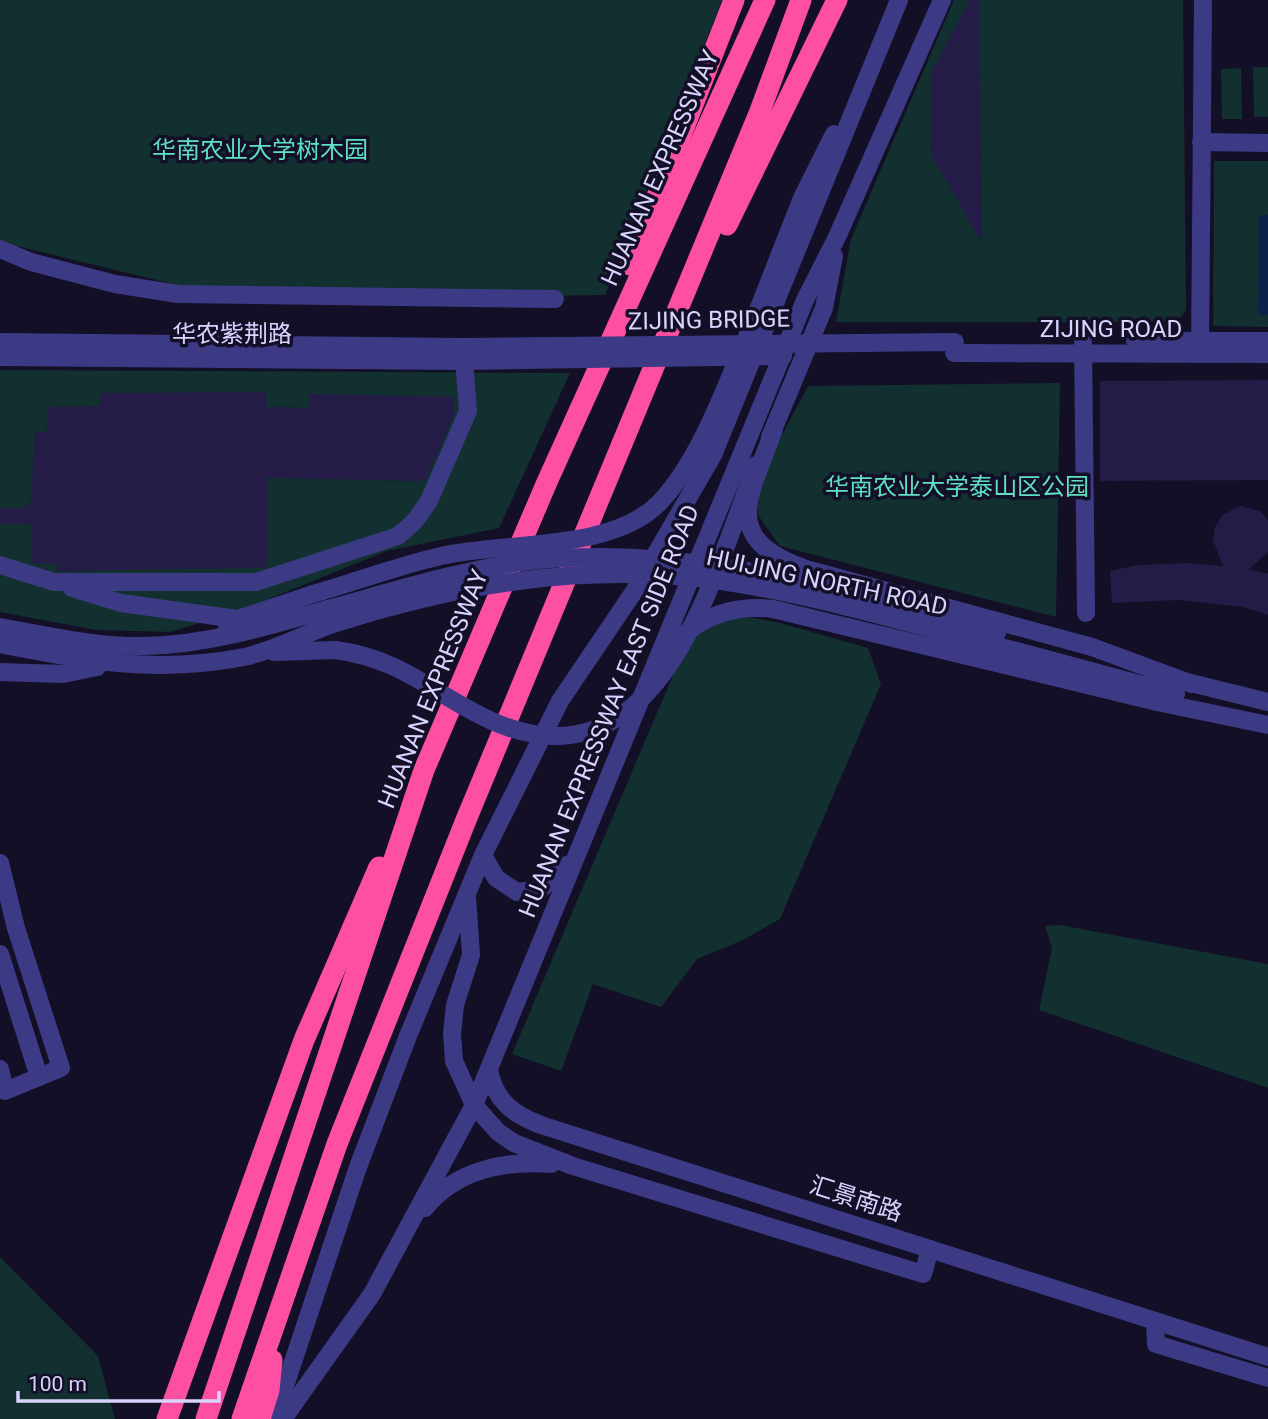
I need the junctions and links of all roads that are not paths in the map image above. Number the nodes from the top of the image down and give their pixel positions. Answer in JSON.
{"nodes":[{"id":1,"x":734,"y":0,"type":"edge"},
{"id":2,"x":765,"y":0,"type":"edge"},
{"id":3,"x":801,"y":0,"type":"edge"},
{"id":4,"x":837,"y":0,"type":"edge"},
{"id":5,"x":899,"y":0,"type":"edge"},
{"id":6,"x":942,"y":0,"type":"edge"},
{"id":7,"x":1203,"y":0,"type":"edge"},
{"id":8,"x":885,"y":38,"type":"junction"},
{"id":9,"x":1201,"y":142,"type":"junction"},
{"id":10,"x":1268,"y":143,"type":"edge"},
{"id":11,"x":837,"y":237,"type":"junction"},
{"id":12,"x":0,"y":249,"type":"edge"},
{"id":13,"x":555,"y":299,"type":"dead end"},
{"id":14,"x":1268,"y":341,"type":"edge"},
{"id":15,"x":0,"y":342,"type":"edge"},
{"id":16,"x":1083,"y":347,"type":"junction"},
{"id":17,"x":1200,"y":347,"type":"junction"},
{"id":18,"x":955,"y":348,"type":"joint"},
{"id":19,"x":464,"y":354,"type":"junction"},
{"id":20,"x":1268,"y":354,"type":"edge"},
{"id":21,"x":0,"y":357,"type":"edge"},
{"id":22,"x":644,"y":397,"type":"junction"},
{"id":23,"x":774,"y":429,"type":"junction"},
{"id":24,"x":547,"y":482,"type":"junction"},
{"id":25,"x":0,"y":565,"type":"edge"},
{"id":26,"x":54,"y":582,"type":"junction"},
{"id":27,"x":1086,"y":613,"type":"dead end"},
{"id":28,"x":329,"y":617,"type":"junction"},
{"id":29,"x":237,"y":619,"type":"junction"},
{"id":30,"x":0,"y":626,"type":"edge"},
{"id":31,"x":995,"y":639,"type":"junction"},
{"id":32,"x":172,"y":643,"type":"junction"},
{"id":33,"x":0,"y":644,"type":"edge"},
{"id":34,"x":247,"y":656,"type":"junction"},
{"id":35,"x":111,"y":665,"type":"junction"},
{"id":36,"x":0,"y":672,"type":"edge"},
{"id":37,"x":1192,"y":684,"type":"junction"},
{"id":38,"x":642,"y":691,"type":"junction"},
{"id":39,"x":1268,"y":702,"type":"edge"},
{"id":40,"x":1268,"y":725,"type":"edge"},
{"id":41,"x":424,"y":770,"type":"junction"},
{"id":42,"x":576,"y":852,"type":"junction"},
{"id":43,"x":483,"y":855,"type":"junction"},
{"id":44,"x":0,"y":863,"type":"edge"},
{"id":45,"x":467,"y":894,"type":"junction"},
{"id":46,"x":0,"y":954,"type":"edge"},
{"id":47,"x":0,"y":1069,"type":"edge"},
{"id":48,"x":489,"y":1071,"type":"junction"},
{"id":49,"x":39,"y":1077,"type":"junction"},
{"id":50,"x":474,"y":1105,"type":"junction"},
{"id":51,"x":573,"y":1166,"type":"junction"},
{"id":52,"x":403,"y":1236,"type":"junction"},
{"id":53,"x":930,"y":1249,"type":"junction"},
{"id":54,"x":1155,"y":1321,"type":"junction"},
{"id":55,"x":276,"y":1324,"type":"junction"},
{"id":56,"x":1268,"y":1357,"type":"edge"},
{"id":57,"x":1268,"y":1378,"type":"edge"},
{"id":58,"x":167,"y":1419,"type":"edge"},
{"id":59,"x":206,"y":1419,"type":"edge"},
{"id":60,"x":242,"y":1419,"type":"edge"},
{"id":61,"x":260,"y":1419,"type":"edge"},
{"id":62,"x":274,"y":1419,"type":"edge"},
{"id":63,"x":283,"y":1419,"type":"edge"}],
"edges":[{"from":1,"to":24,"type":"highway"},
{"from":2,"to":24,"type":"highway","name":"HUANAN EXPRESSWAY"},
{"from":3,"to":22,"type":"highway"},
{"from":4,"to":22,"type":"highway"},
{"from":5,"to":8,"type":"street","name":"HUANAN EXPRESSWAY EAST SIDE ROAD"},
{"from":6,"to":11,"type":"street","name":"HUANAN EXPRESSWAY EAST SIDE ROAD"},
{"from":7,"to":9,"type":"street"},
{"from":8,"to":29,"type":"street","bridge":true},
{"from":8,"to":43,"type":"street","name":"HUANAN EXPRESSWAY EAST SIDE ROAD"},
{"from":9,"to":10,"type":"street"},
{"from":9,"to":17,"type":"street"},
{"from":11,"to":23,"type":"street"},
{"from":11,"to":38,"type":"street","name":"HUANAN EXPRESSWAY EAST SIDE ROAD"},
{"from":12,"to":13,"type":"street"},
{"from":14,"to":17,"type":"street","name":"ZIJING ROAD"},
{"from":15,"to":19,"type":"street","name":"华农紫荆路"},
{"from":16,"to":17,"type":"street","name":"ZIJING ROAD"},
{"from":16,"to":18,"type":"street","name":"ZIJING ROAD"},
{"from":16,"to":27,"type":"street"},
{"from":17,"to":20,"type":"street","name":"ZIJING ROAD"},
{"from":18,"to":19,"type":"street","name":"ZIJING BRIDGE","bridge":true},
{"from":19,"to":21,"type":"street","name":"华农紫荆路"},
{"from":19,"to":26,"type":"street"},
{"from":22,"to":55,"type":"highway"},
{"from":23,"to":34,"type":"street","bridge":true},
{"from":23,"to":37,"type":"street"},
{"from":24,"to":41,"type":"highway","name":"HUANAN EXPRESSWAY"},
{"from":25,"to":26,"type":"street"},
{"from":26,"to":29,"type":"street"},
{"from":28,"to":31,"type":"street","name":"HUIJING NORTH ROAD","bridge":true},
{"from":28,"to":32,"type":"street","name":"HUIJING NORTH ROAD"},
{"from":28,"to":34,"type":"street","name":"HUIJING NORTH ROAD"},
{"from":29,"to":32,"type":"street"},
{"from":30,"to":32,"type":"street","name":"HUIJING NORTH ROAD"},
{"from":31,"to":37,"type":"street","name":"HUIJING NORTH ROAD"},
{"from":31,"to":40,"type":"street","name":"HUIJING NORTH ROAD"},
{"from":33,"to":35,"type":"street","name":"HUIJING NORTH ROAD"},
{"from":34,"to":35,"type":"street","name":"HUIJING NORTH ROAD"},
{"from":35,"to":36,"type":"street"},
{"from":37,"to":39,"type":"street","name":"HUIJING NORTH ROAD"},
{"from":38,"to":40,"type":"street"},
{"from":38,"to":42,"type":"street","name":"HUANAN EXPRESSWAY EAST SIDE ROAD"},
{"from":41,"to":58,"type":"highway"},
{"from":41,"to":59,"type":"highway","name":"HUANAN EXPRESSWAY"},
{"from":42,"to":43,"type":"street"},
{"from":42,"to":48,"type":"street","name":"HUANAN EXPRESSWAY EAST SIDE ROAD"},
{"from":43,"to":45,"type":"street","name":"HUANAN EXPRESSWAY EAST SIDE ROAD"},
{"from":44,"to":49,"type":"street"},
{"from":45,"to":50,"type":"street"},
{"from":45,"to":62,"type":"street","name":"HUANAN EXPRESSWAY EAST SIDE ROAD"},
{"from":46,"to":49,"type":"street"},
{"from":47,"to":49,"type":"street"},
{"from":48,"to":50,"type":"street","name":"HUANAN EXPRESSWAY EAST SIDE ROAD"},
{"from":48,"to":53,"type":"street","name":"汇景南路"},
{"from":50,"to":51,"type":"street"},
{"from":50,"to":52,"type":"street","name":"HUANAN EXPRESSWAY EAST SIDE ROAD"},
{"from":51,"to":52,"type":"street"},
{"from":51,"to":53,"type":"street","name":"汇景南路"},
{"from":52,"to":63,"type":"street","name":"HUANAN EXPRESSWAY EAST SIDE ROAD"},
{"from":53,"to":54,"type":"street","name":"汇景南路"},
{"from":54,"to":56,"type":"street","name":"汇景南路"},
{"from":54,"to":57,"type":"street"},
{"from":55,"to":60,"type":"highway"},
{"from":55,"to":61,"type":"highway"}]}
